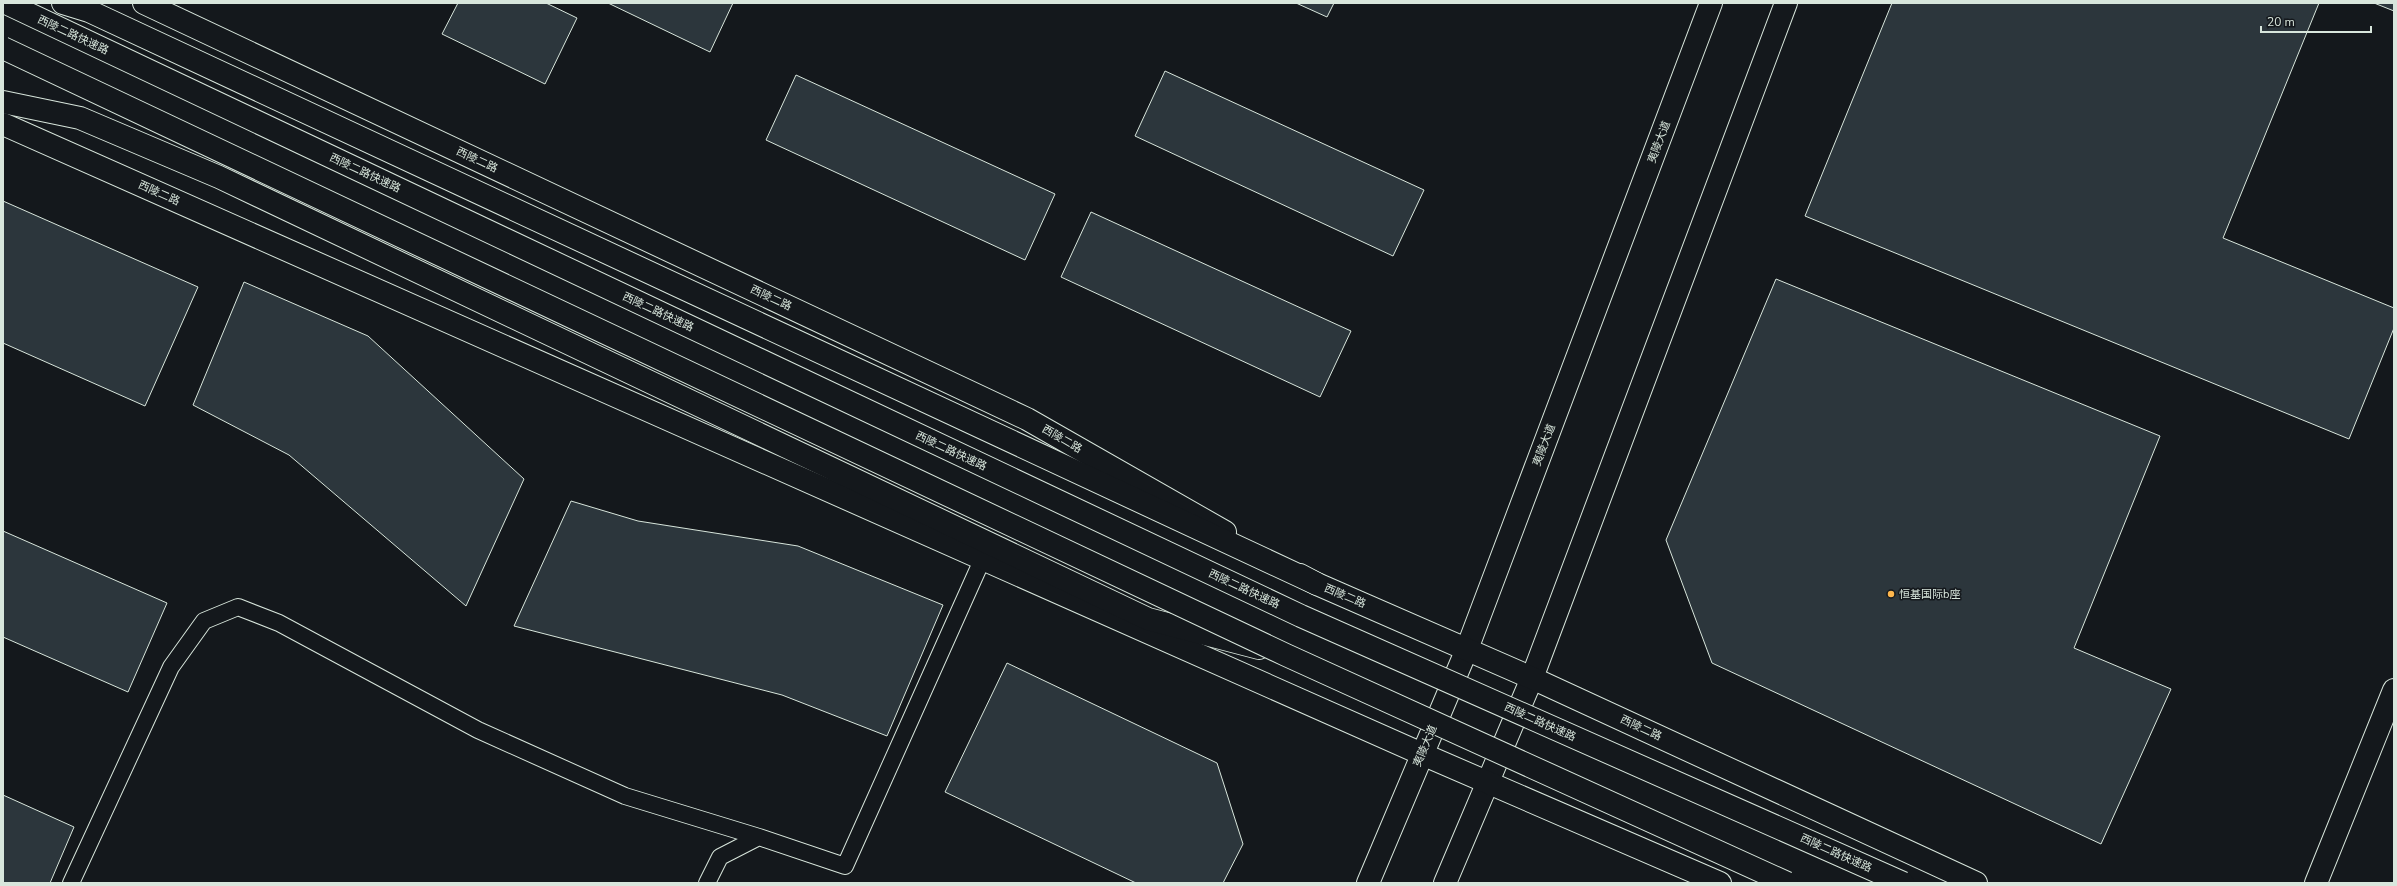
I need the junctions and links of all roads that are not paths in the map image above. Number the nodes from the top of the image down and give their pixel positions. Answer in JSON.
{"nodes":[{"id":1,"x":6,"y":3,"type":"edge"},
{"id":2,"x":63,"y":3,"type":"edge"},
{"id":3,"x":144,"y":3,"type":"edge"},
{"id":4,"x":1712,"y":3,"type":"edge"},
{"id":5,"x":1786,"y":3,"type":"edge"},
{"id":6,"x":3,"y":48,"type":"edge"},
{"id":7,"x":3,"y":102,"type":"edge"},
{"id":8,"x":3,"y":124,"type":"edge"},
{"id":9,"x":983,"y":558,"type":"junction"},
{"id":10,"x":1317,"y":584,"type":"junction"},
{"id":11,"x":1467,"y":649,"type":"junction"},
{"id":12,"x":1286,"y":655,"type":"junction"},
{"id":13,"x":1532,"y":678,"type":"junction"},
{"id":14,"x":2394,"y":690,"type":"edge"},
{"id":15,"x":1422,"y":754,"type":"junction"},
{"id":16,"x":1489,"y":782,"type":"junction"},
{"id":17,"x":759,"y":837,"type":"junction"},
{"id":18,"x":71,"y":883,"type":"edge"},
{"id":19,"x":707,"y":883,"type":"edge"},
{"id":20,"x":1368,"y":883,"type":"edge"},
{"id":21,"x":1445,"y":883,"type":"edge"},
{"id":22,"x":1720,"y":883,"type":"edge"},
{"id":23,"x":1787,"y":883,"type":"edge"},
{"id":24,"x":1904,"y":883,"type":"edge"},
{"id":25,"x":1976,"y":883,"type":"edge"},
{"id":26,"x":2316,"y":883,"type":"edge"}],
"edges":[{"from":1,"to":24,"type":"main road","name":"西陵二路快速路","bridge":true},
{"from":2,"to":10,"type":"main road"},
{"from":3,"to":10,"type":"main road","name":"西陵二路"},
{"from":4,"to":11,"type":"main road","name":"夷陵大道"},
{"from":5,"to":13,"type":"main road"},
{"from":6,"to":12,"type":"main road","bridge":true},
{"from":7,"to":12,"type":"main road","bridge":true},
{"from":8,"to":9,"type":"main road","name":"西陵二路"},
{"from":9,"to":15,"type":"main road","name":"西陵二路"},
{"from":9,"to":17,"type":"lane"},
{"from":10,"to":11,"type":"main road","name":"西陵二路"},
{"from":11,"to":13,"type":"main road","name":"西陵二路"},
{"from":11,"to":15,"type":"main road","name":"夷陵大道"},
{"from":12,"to":23,"type":"main road","bridge":true},
{"from":13,"to":16,"type":"main road"},
{"from":13,"to":25,"type":"main road","name":"西陵二路"},
{"from":14,"to":26,"type":"main road"},
{"from":15,"to":16,"type":"main road","name":"西陵二路"},
{"from":15,"to":20,"type":"main road","name":"夷陵大道"},
{"from":16,"to":21,"type":"main road"},
{"from":16,"to":22,"type":"main road","name":"西陵二路"},
{"from":17,"to":18,"type":"lane"},
{"from":17,"to":19,"type":"lane"}]}
